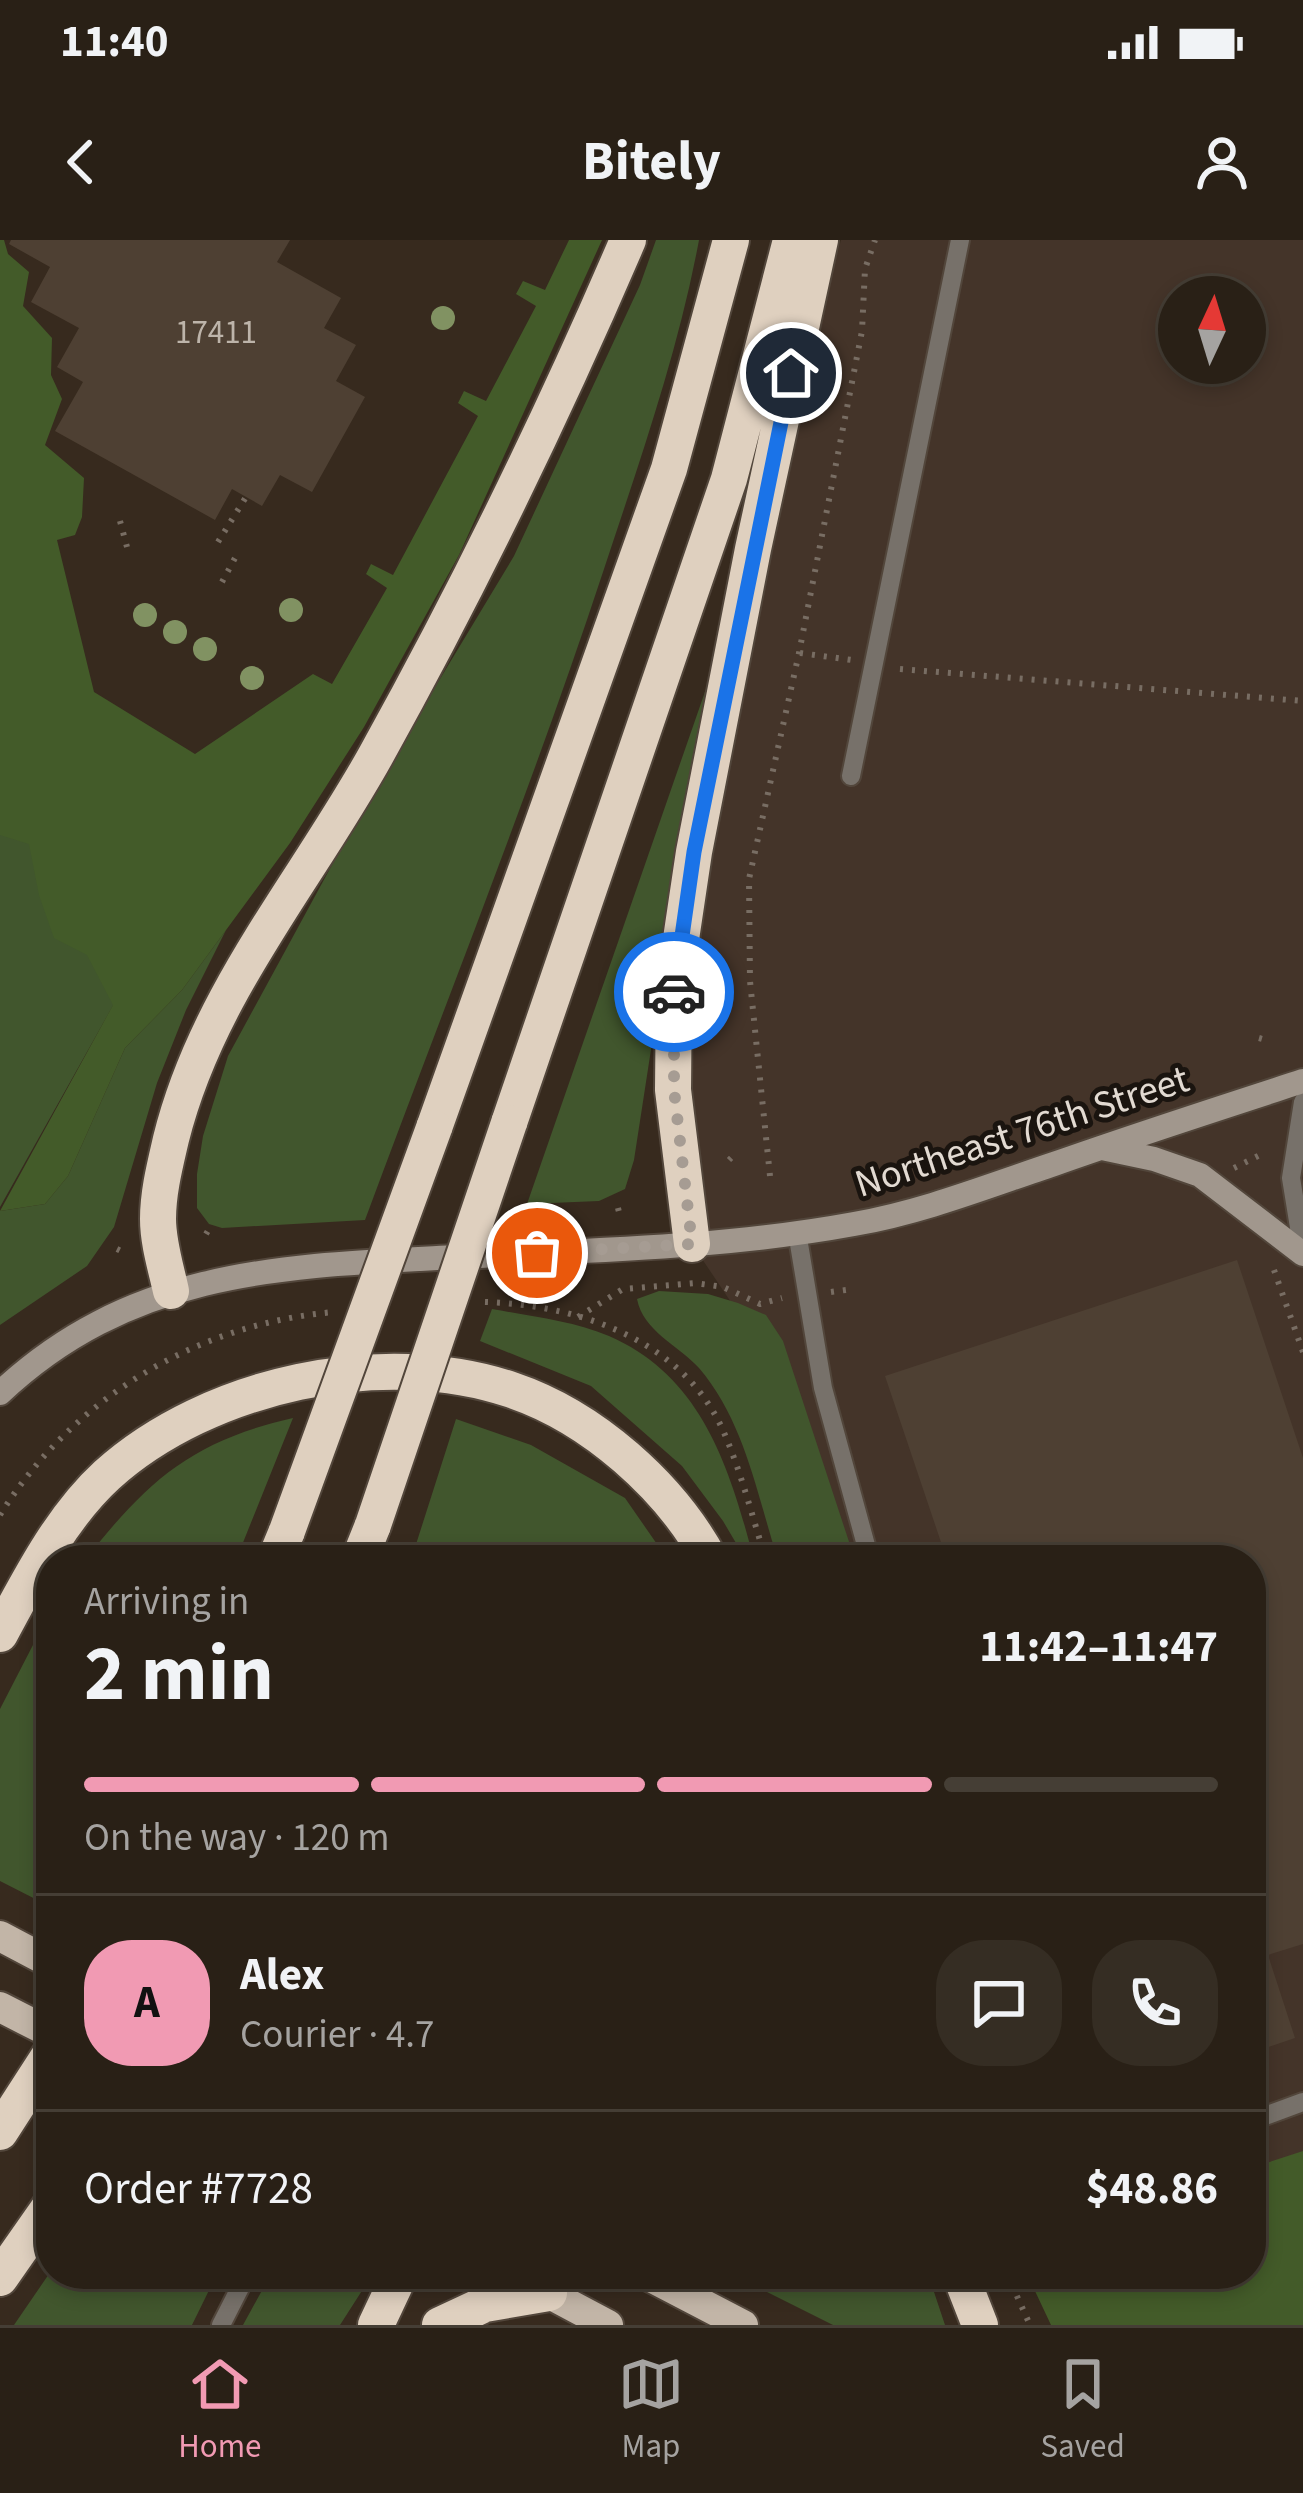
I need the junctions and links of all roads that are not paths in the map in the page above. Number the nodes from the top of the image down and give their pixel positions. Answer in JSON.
{"nodes":[{"id":1,"x":628,"y":240,"type":"edge"},
{"id":2,"x":731,"y":240,"type":"edge"},
{"id":3,"x":791,"y":240,"type":"edge"},
{"id":4,"x":820,"y":240,"type":"edge"},
{"id":5,"x":960,"y":240,"type":"edge"},
{"id":6,"x":851,"y":776,"type":"dead end"},
{"id":7,"x":1303,"y":1081,"type":"edge"},
{"id":8,"x":1303,"y":1102,"type":"edge"},
{"id":9,"x":1100,"y":1148,"type":"junction"},
{"id":10,"x":797,"y":1232,"type":"junction"},
{"id":11,"x":692,"y":1244,"type":"junction"},
{"id":12,"x":1303,"y":1253,"type":"edge"},
{"id":13,"x":171,"y":1291,"type":"junction"},
{"id":14,"x":0,"y":1393,"type":"edge"},
{"id":15,"x":53,"y":1545,"type":"edge"},
{"id":16,"x":281,"y":1545,"type":"edge"},
{"id":17,"x":365,"y":1545,"type":"edge"},
{"id":18,"x":699,"y":1545,"type":"edge"},
{"id":19,"x":866,"y":1545,"type":"edge"},
{"id":20,"x":36,"y":1573,"type":"edge"},
{"id":21,"x":0,"y":1634,"type":"edge"},
{"id":22,"x":0,"y":1936,"type":"edge"},
{"id":23,"x":36,"y":1955,"type":"edge"},
{"id":24,"x":0,"y":2006,"type":"edge"},
{"id":25,"x":36,"y":2025,"type":"edge"},
{"id":26,"x":36,"y":2076,"type":"edge"},
{"id":27,"x":1303,"y":2102,"type":"edge"},
{"id":28,"x":1266,"y":2116,"type":"edge"},
{"id":29,"x":0,"y":2132,"type":"edge"},
{"id":30,"x":36,"y":2226,"type":"edge"},
{"id":31,"x":0,"y":2278,"type":"edge"},
{"id":32,"x":239,"y":2289,"type":"edge"},
{"id":33,"x":393,"y":2289,"type":"edge"},
{"id":34,"x":540,"y":2289,"type":"edge"},
{"id":35,"x":674,"y":2289,"type":"edge"},
{"id":36,"x":966,"y":2289,"type":"edge"},
{"id":37,"x":549,"y":2294,"type":"junction"},
{"id":38,"x":221,"y":2325,"type":"edge"},
{"id":39,"x":376,"y":2325,"type":"edge"},
{"id":40,"x":440,"y":2325,"type":"edge"},
{"id":41,"x":608,"y":2325,"type":"edge"},
{"id":42,"x":743,"y":2325,"type":"edge"},
{"id":43,"x":980,"y":2325,"type":"edge"}],
"edges":[{"from":1,"to":13,"type":"highway"},
{"from":2,"to":16,"type":"highway","bridge":true},
{"from":3,"to":17,"type":"highway","bridge":true},
{"from":4,"to":11,"type":"highway"},
{"from":5,"to":6,"type":"lane"},
{"from":7,"to":9,"type":"street","name":"Northeast 76th Street"},
{"from":8,"to":12,"type":"lane"},
{"from":9,"to":10,"type":"street","name":"Northeast 76th Street"},
{"from":9,"to":12,"type":"street"},
{"from":10,"to":11,"type":"street","name":"Northeast 76th Street"},
{"from":10,"to":19,"type":"lane"},
{"from":11,"to":13,"type":"street","name":"Northeast 76th Street"},
{"from":13,"to":14,"type":"street","name":"Northeast 76th Street"},
{"from":15,"to":18,"type":"highway"},
{"from":20,"to":21,"type":"highway"},
{"from":22,"to":23,"type":"main road"},
{"from":24,"to":25,"type":"main road"},
{"from":26,"to":29,"type":"highway"},
{"from":27,"to":28,"type":"lane"},
{"from":30,"to":31,"type":"highway"},
{"from":32,"to":38,"type":"lane"},
{"from":33,"to":39,"type":"highway"},
{"from":34,"to":37,"type":"main road"},
{"from":35,"to":42,"type":"main road"},
{"from":36,"to":43,"type":"highway"},
{"from":37,"to":40,"type":"highway"},
{"from":37,"to":41,"type":"main road"}]}
